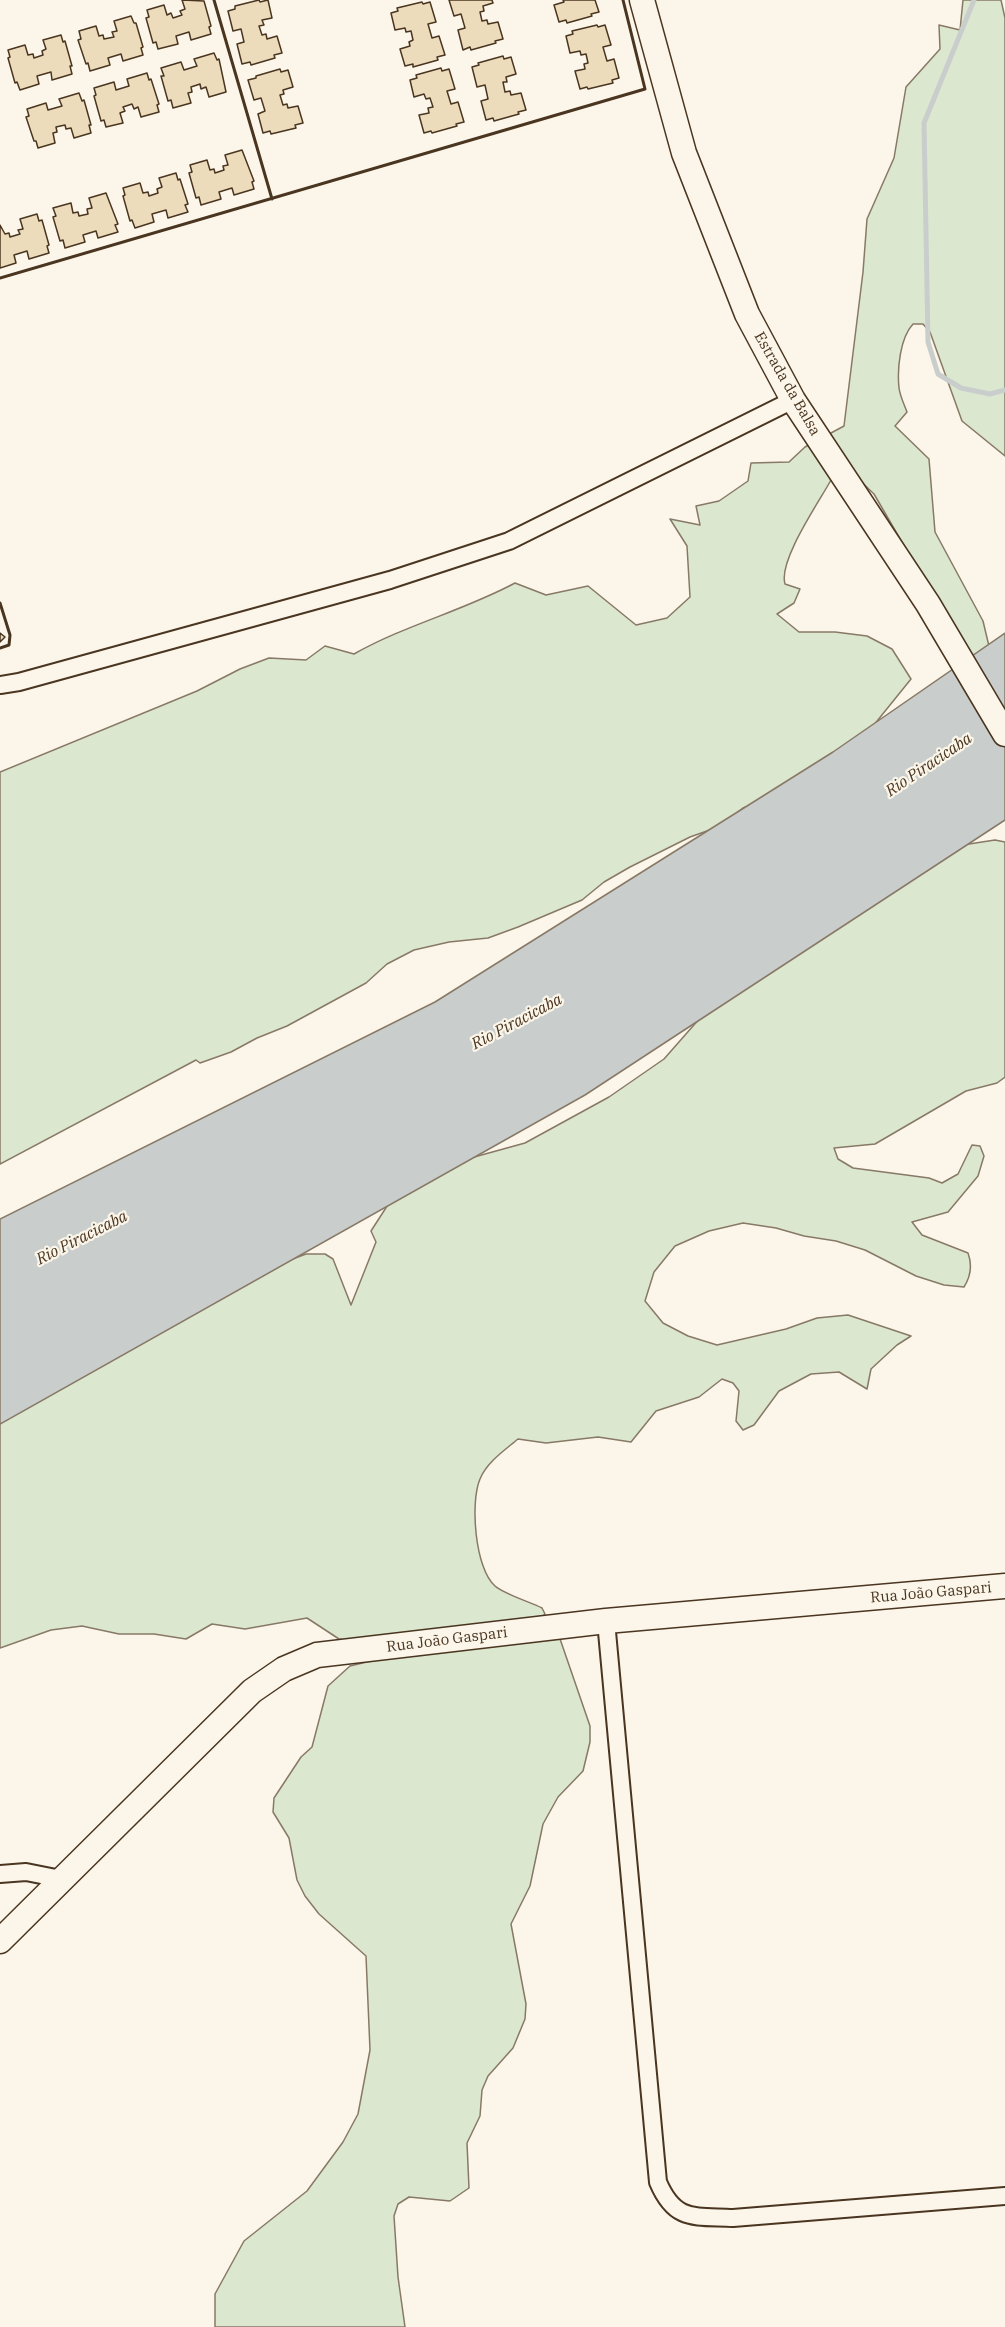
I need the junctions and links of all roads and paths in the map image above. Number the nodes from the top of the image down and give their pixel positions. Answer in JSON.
{"nodes":[{"id":1,"x":642,"y":0,"type":"edge"},
{"id":2,"x":793,"y":400,"type":"junction"},
{"id":3,"x":0,"y":685,"type":"edge"},
{"id":4,"x":1005,"y":734,"type":"edge"},
{"id":5,"x":1005,"y":1586,"type":"edge"},
{"id":6,"x":606,"y":1621,"type":"junction"},
{"id":7,"x":0,"y":1874,"type":"edge"},
{"id":8,"x":61,"y":1879,"type":"junction"},
{"id":9,"x":0,"y":1941,"type":"edge"},
{"id":10,"x":1005,"y":2196,"type":"edge"}],
"edges":[{"from":1,"to":2,"type":"main road","name":"Estrada da Balsa"},
{"from":2,"to":3,"type":"street"},
{"from":2,"to":4,"type":"main road","name":"Estrada da Balsa"},
{"from":5,"to":6,"type":"main road","name":"Rua João Gaspari"},
{"from":6,"to":8,"type":"main road","name":"Rua João Gaspari"},
{"from":6,"to":10,"type":"street"},
{"from":7,"to":8,"type":"street"},
{"from":8,"to":9,"type":"main road","name":"Rua João Gaspari"}]}
